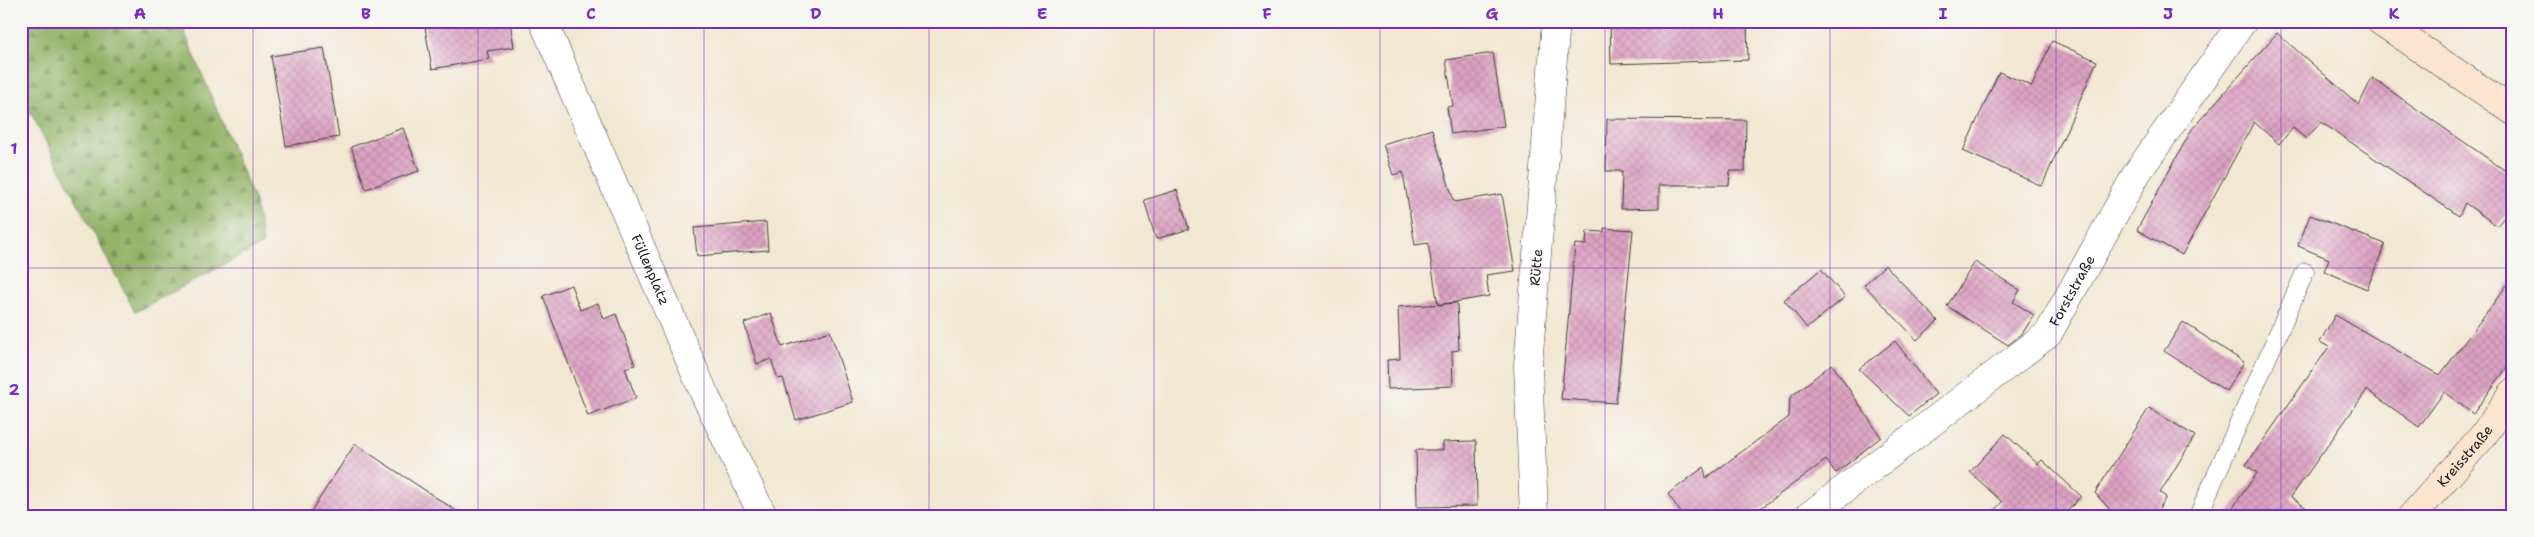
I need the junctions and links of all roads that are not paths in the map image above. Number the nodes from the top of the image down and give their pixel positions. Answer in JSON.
{"nodes":[{"id":1,"x":543,"y":21,"type":"edge"},
{"id":2,"x":1556,"y":21,"type":"edge"},
{"id":3,"x":2243,"y":21,"type":"edge"},
{"id":4,"x":2380,"y":21,"type":"edge"},
{"id":5,"x":2513,"y":112,"type":"edge"},
{"id":6,"x":2305,"y":272,"type":"dead end"},
{"id":7,"x":2513,"y":393,"type":"edge"},
{"id":8,"x":763,"y":516,"type":"edge"},
{"id":9,"x":1534,"y":516,"type":"edge"},
{"id":10,"x":1809,"y":516,"type":"edge"},
{"id":11,"x":2198,"y":516,"type":"edge"},
{"id":12,"x":2412,"y":516,"type":"edge"}],
"edges":[{"from":1,"to":8,"type":"street","name":"Füllenplatz"},
{"from":2,"to":9,"type":"street","name":"Rütte"},
{"from":3,"to":10,"type":"street","name":"Forststraße"},
{"from":4,"to":5,"type":"street"},
{"from":6,"to":11,"type":"lane"},
{"from":7,"to":12,"type":"street","name":"Kreisstraße"}]}
